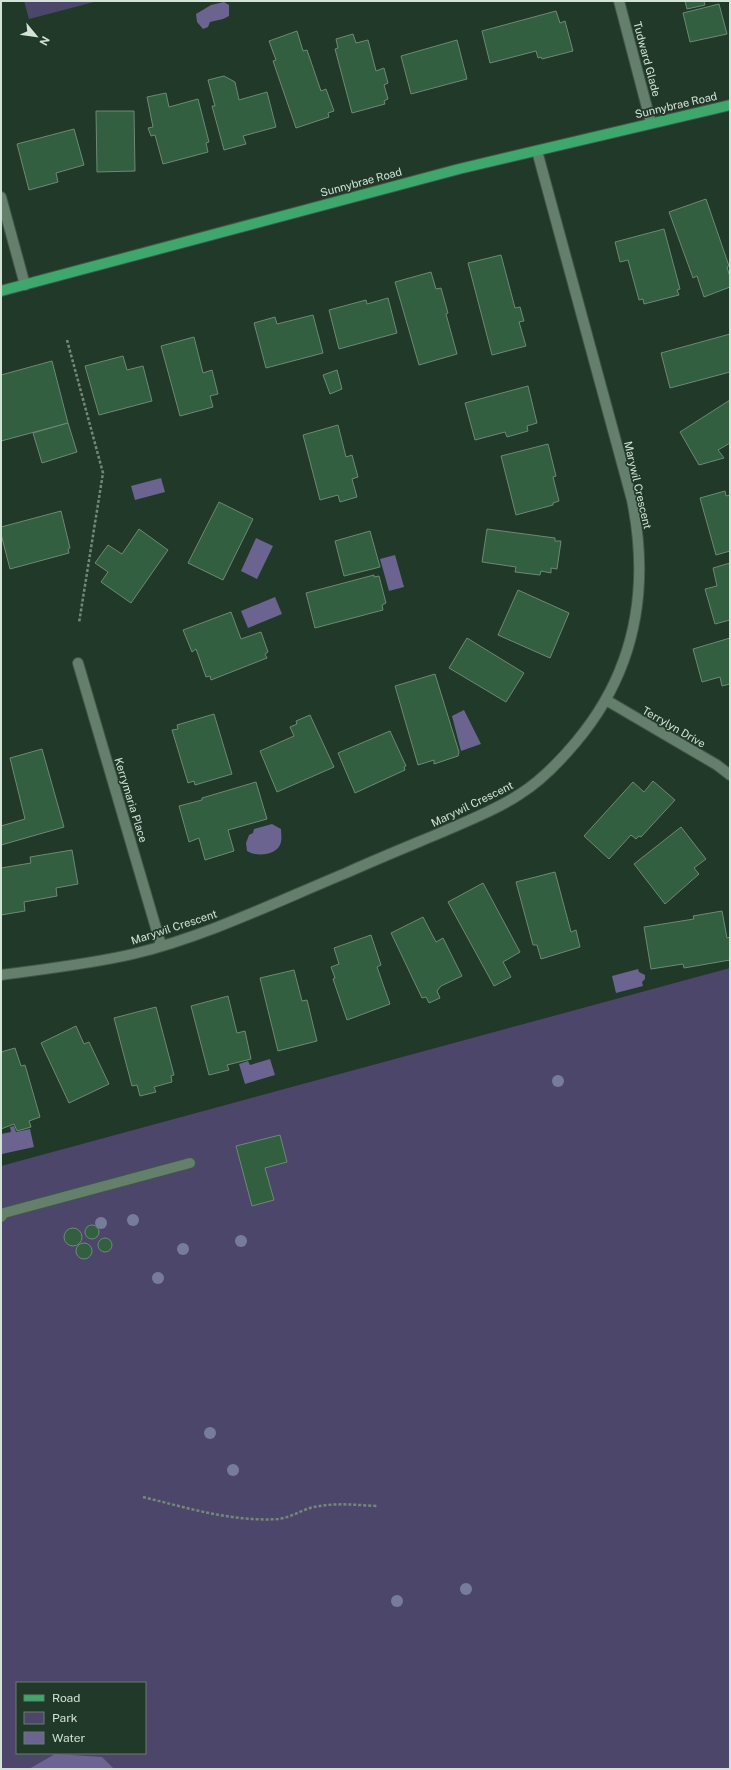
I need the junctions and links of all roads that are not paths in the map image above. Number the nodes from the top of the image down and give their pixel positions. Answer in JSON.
{"nodes":[{"id":1,"x":620,"y":1,"type":"edge"},
{"id":2,"x":730,"y":105,"type":"edge"},
{"id":3,"x":651,"y":123,"type":"junction"},
{"id":4,"x":537,"y":151,"type":"junction"},
{"id":5,"x":1,"y":197,"type":"edge"},
{"id":6,"x":5,"y":224,"type":"edge"},
{"id":7,"x":25,"y":285,"type":"junction"},
{"id":8,"x":1,"y":291,"type":"edge"},
{"id":9,"x":78,"y":663,"type":"dead end"},
{"id":10,"x":606,"y":700,"type":"junction"},
{"id":11,"x":730,"y":775,"type":"edge"},
{"id":12,"x":161,"y":945,"type":"junction"},
{"id":13,"x":1,"y":975,"type":"edge"},
{"id":14,"x":190,"y":1162,"type":"dead end"},
{"id":15,"x":1,"y":1217,"type":"edge"}],
"edges":[{"from":1,"to":3,"type":"street","name":"Tudward Glade"},
{"from":2,"to":3,"type":"main road","name":"Sunnybrae Road"},
{"from":3,"to":4,"type":"main road","name":"Sunnybrae Road"},
{"from":4,"to":7,"type":"main road","name":"Sunnybrae Road"},
{"from":4,"to":10,"type":"street","name":"Marywil Crescent"},
{"from":5,"to":6,"type":"street"},
{"from":6,"to":7,"type":"street"},
{"from":7,"to":8,"type":"main road","name":"Sunnybrae Road"},
{"from":9,"to":12,"type":"street","name":"Kerrymaria Place"},
{"from":10,"to":11,"type":"street","name":"Terrylyn Drive"},
{"from":10,"to":12,"type":"street","name":"Marywil Crescent"},
{"from":12,"to":13,"type":"street","name":"Marywil Crescent"},
{"from":14,"to":15,"type":"street"}]}
